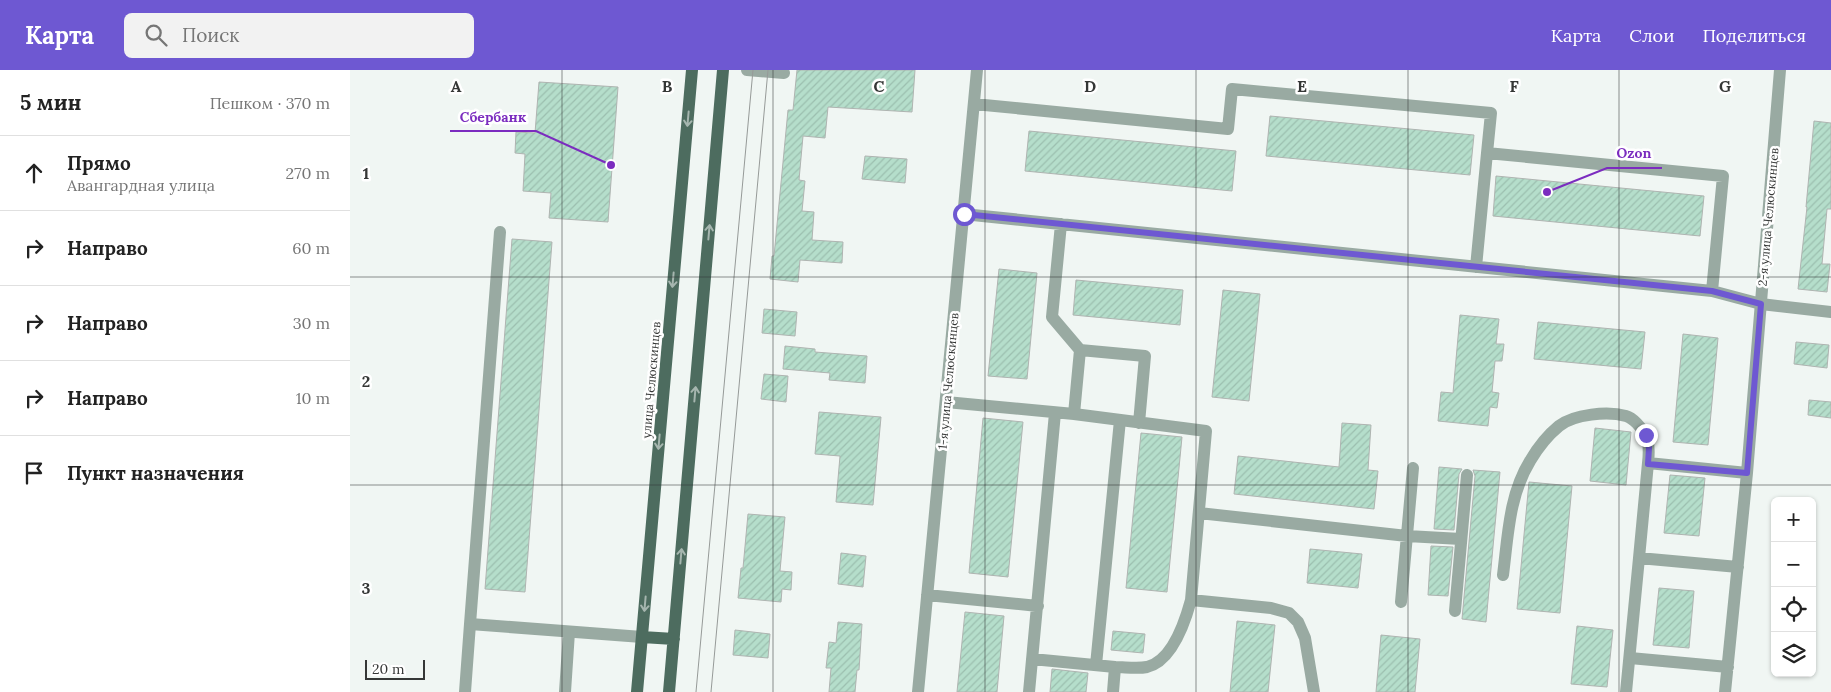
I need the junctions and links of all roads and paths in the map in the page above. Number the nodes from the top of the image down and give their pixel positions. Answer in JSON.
{"nodes":[{"id":1,"x":692,"y":70,"type":"edge"},
{"id":2,"x":723,"y":70,"type":"edge"},
{"id":3,"x":747,"y":70,"type":"edge"},
{"id":4,"x":977,"y":70,"type":"edge"},
{"id":5,"x":1780,"y":70,"type":"edge"},
{"id":6,"x":784,"y":73,"type":"dead end"},
{"id":7,"x":974,"y":104,"type":"junction"},
{"id":8,"x":1487,"y":153,"type":"junction"},
{"id":9,"x":964,"y":214,"type":"junction"},
{"id":10,"x":1061,"y":224,"type":"junction"},
{"id":11,"x":500,"y":232,"type":"dead end"},
{"id":12,"x":1476,"y":267,"type":"junction"},
{"id":13,"x":1712,"y":291,"type":"junction"},
{"id":14,"x":1761,"y":304,"type":"junction"},
{"id":15,"x":1831,"y":312,"type":"edge"},
{"id":16,"x":1080,"y":350,"type":"junction"},
{"id":17,"x":946,"y":402,"type":"junction"},
{"id":18,"x":1056,"y":413,"type":"junction"},
{"id":19,"x":1074,"y":414,"type":"junction"},
{"id":20,"x":1120,"y":420,"type":"junction"},
{"id":21,"x":1139,"y":423,"type":"junction"},
{"id":22,"x":1648,"y":464,"type":"junction"},
{"id":23,"x":1413,"y":468,"type":"dead end"},
{"id":24,"x":1747,"y":473,"type":"junction"},
{"id":25,"x":1467,"y":475,"type":"dead end"},
{"id":26,"x":1199,"y":513,"type":"junction"},
{"id":27,"x":1407,"y":536,"type":"junction"},
{"id":28,"x":1461,"y":538,"type":"junction"},
{"id":29,"x":1639,"y":558,"type":"junction"},
{"id":30,"x":1738,"y":567,"type":"junction"},
{"id":31,"x":1503,"y":575,"type":"dead end"},
{"id":32,"x":927,"y":595,"type":"junction"},
{"id":33,"x":1191,"y":600,"type":"junction"},
{"id":34,"x":1401,"y":602,"type":"dead end"},
{"id":35,"x":1038,"y":606,"type":"junction"},
{"id":36,"x":1455,"y":611,"type":"dead end"},
{"id":37,"x":470,"y":624,"type":"junction"},
{"id":38,"x":569,"y":632,"type":"junction"},
{"id":39,"x":642,"y":637,"type":"junction"},
{"id":40,"x":674,"y":639,"type":"junction"},
{"id":41,"x":1630,"y":658,"type":"junction"},
{"id":42,"x":1032,"y":659,"type":"junction"},
{"id":43,"x":1096,"y":665,"type":"junction"},
{"id":44,"x":1115,"y":667,"type":"junction"},
{"id":45,"x":1728,"y":667,"type":"junction"},
{"id":46,"x":465,"y":692,"type":"edge"},
{"id":47,"x":565,"y":692,"type":"edge"},
{"id":48,"x":637,"y":692,"type":"edge"},
{"id":49,"x":669,"y":692,"type":"edge"},
{"id":50,"x":918,"y":692,"type":"edge"},
{"id":51,"x":1029,"y":692,"type":"edge"},
{"id":52,"x":1113,"y":692,"type":"edge"},
{"id":53,"x":1314,"y":692,"type":"edge"},
{"id":54,"x":1626,"y":692,"type":"edge"},
{"id":55,"x":1725,"y":692,"type":"edge"}],
"edges":[{"from":1,"to":39,"type":"main road","name":"улица Челюскинцев","one_way":true},
{"from":40,"to":2,"type":"main road","one_way":true},
{"from":3,"to":6,"type":"street"},
{"from":4,"to":7,"type":"street","name":"1-я улица Челюскинцев"},
{"from":5,"to":14,"type":"street","name":"2-я улица Челюскинцев"},
{"from":7,"to":8,"type":"street"},
{"from":7,"to":9,"type":"street","name":"1-я улица Челюскинцев"},
{"from":8,"to":12,"type":"street"},
{"from":8,"to":13,"type":"street"},
{"from":9,"to":10,"type":"street"},
{"from":9,"to":17,"type":"street","name":"1-я улица Челюскинцев"},
{"from":10,"to":12,"type":"street"},
{"from":10,"to":16,"type":"street"},
{"from":11,"to":37,"type":"street"},
{"from":12,"to":13,"type":"street"},
{"from":13,"to":14,"type":"street"},
{"from":14,"to":15,"type":"street"},
{"from":14,"to":24,"type":"street","name":"2-я улица Челюскинцев"},
{"from":16,"to":19,"type":"street"},
{"from":16,"to":21,"type":"street"},
{"from":17,"to":18,"type":"street"},
{"from":17,"to":32,"type":"street","name":"1-я улица Челюскинцев"},
{"from":18,"to":19,"type":"street"},
{"from":18,"to":35,"type":"street"},
{"from":19,"to":20,"type":"street"},
{"from":20,"to":21,"type":"street"},
{"from":20,"to":43,"type":"street"},
{"from":21,"to":26,"type":"street"},
{"from":22,"to":24,"type":"street"},
{"from":22,"to":29,"type":"street"},
{"from":22,"to":31,"type":"street"},
{"from":23,"to":27,"type":"street"},
{"from":24,"to":30,"type":"street","name":"2-я улица Челюскинцев"},
{"from":25,"to":28,"type":"street"},
{"from":26,"to":27,"type":"street"},
{"from":26,"to":33,"type":"street"},
{"from":27,"to":28,"type":"street"},
{"from":27,"to":34,"type":"street"},
{"from":28,"to":36,"type":"street"},
{"from":29,"to":30,"type":"street"},
{"from":29,"to":41,"type":"street"},
{"from":30,"to":45,"type":"street","name":"2-я улица Челюскинцев"},
{"from":32,"to":35,"type":"street"},
{"from":32,"to":50,"type":"street","name":"1-я улица Челюскинцев"},
{"from":33,"to":44,"type":"street"},
{"from":33,"to":53,"type":"street"},
{"from":35,"to":42,"type":"street"},
{"from":37,"to":38,"type":"street"},
{"from":37,"to":46,"type":"street"},
{"from":38,"to":39,"type":"street"},
{"from":38,"to":47,"type":"street"},
{"from":39,"to":40,"type":"main road"},
{"from":39,"to":48,"type":"main road","name":"улица Челюскинцев"},
{"from":40,"to":49,"type":"main road"},
{"from":41,"to":45,"type":"street"},
{"from":41,"to":54,"type":"street"},
{"from":42,"to":43,"type":"street"},
{"from":42,"to":51,"type":"street"},
{"from":43,"to":44,"type":"street"},
{"from":44,"to":52,"type":"street"},
{"from":45,"to":55,"type":"street","name":"2-я улица Челюскинцев"}]}
